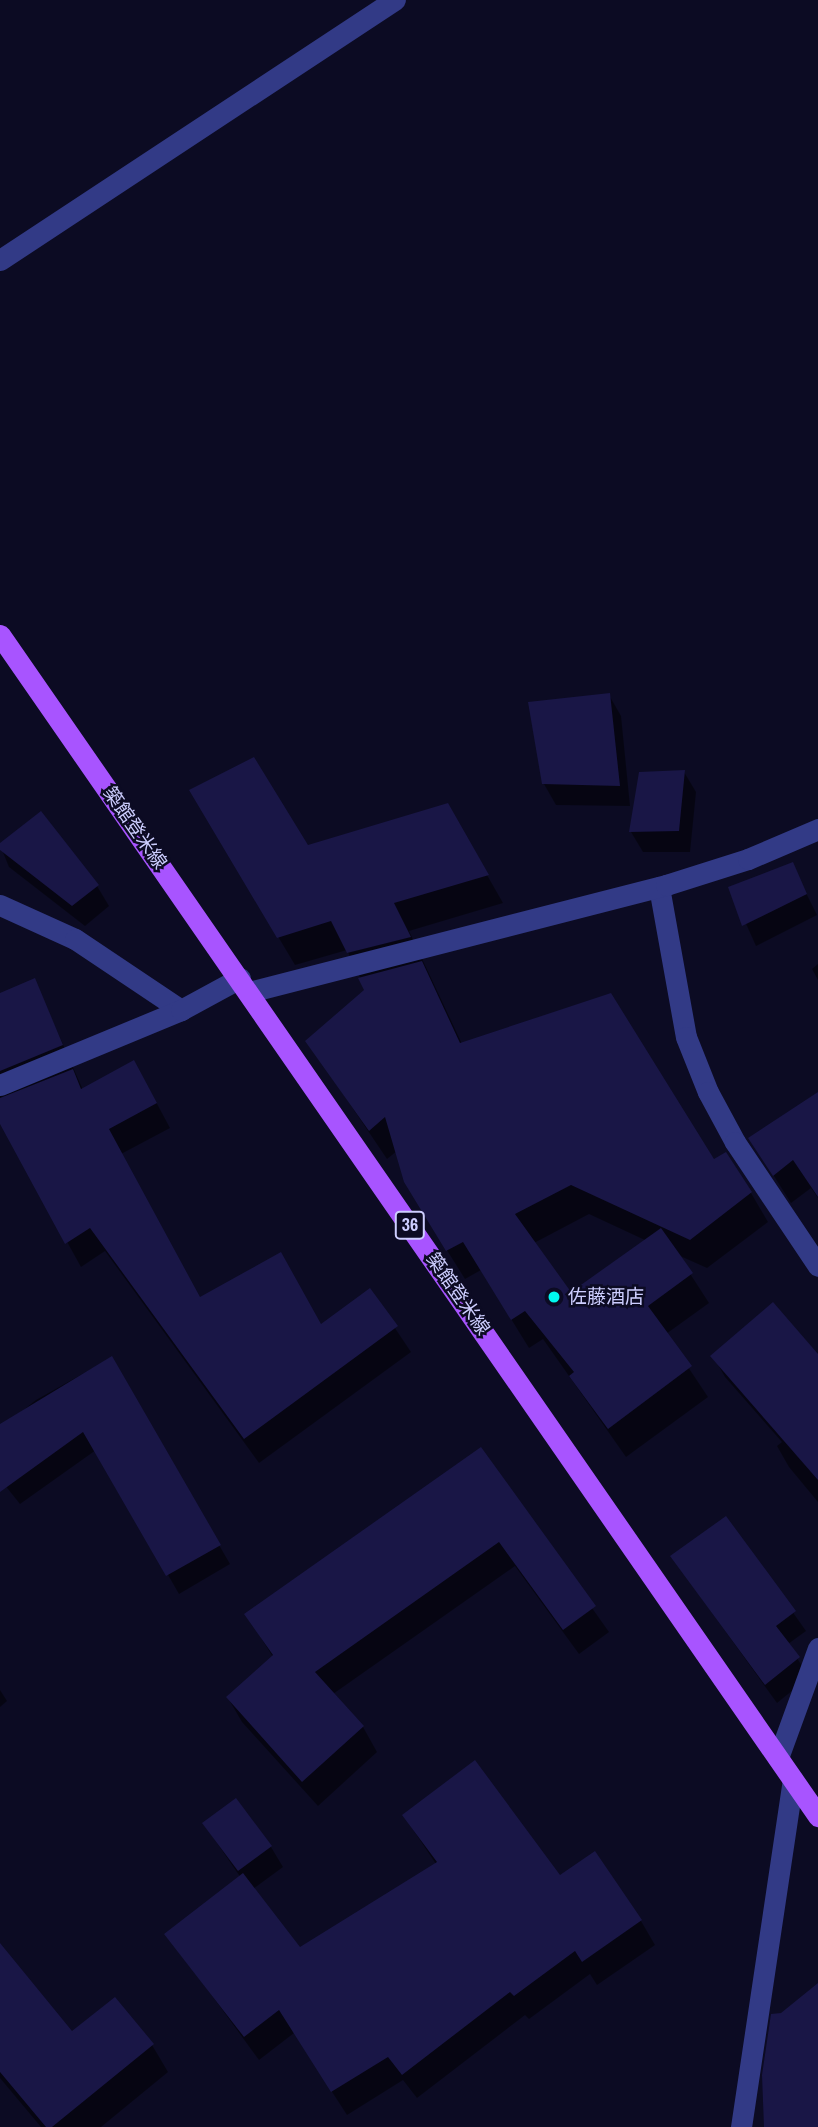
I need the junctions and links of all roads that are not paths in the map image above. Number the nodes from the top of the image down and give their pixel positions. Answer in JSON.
{"nodes":[{"id":1,"x":395,"y":0,"type":"edge"},
{"id":2,"x":0,"y":260,"type":"edge"},
{"id":3,"x":0,"y":635,"type":"edge"},
{"id":4,"x":818,"y":829,"type":"edge"},
{"id":5,"x":659,"y":887,"type":"junction"},
{"id":6,"x":0,"y":905,"type":"edge"},
{"id":7,"x":245,"y":985,"type":"junction"},
{"id":8,"x":181,"y":1010,"type":"junction"},
{"id":9,"x":0,"y":1085,"type":"edge"},
{"id":10,"x":818,"y":1266,"type":"edge"},
{"id":11,"x":818,"y":1648,"type":"edge"},
{"id":12,"x":778,"y":1758,"type":"junction"},
{"id":13,"x":793,"y":1780,"type":"junction"},
{"id":14,"x":818,"y":1816,"type":"edge"},
{"id":15,"x":741,"y":2127,"type":"edge"}],
"edges":[{"from":1,"to":2,"type":"street"},
{"from":3,"to":7,"type":"main road","name":"築館登米線","number":"36"},
{"from":4,"to":5,"type":"street"},
{"from":5,"to":7,"type":"street"},
{"from":5,"to":10,"type":"street"},
{"from":6,"to":8,"type":"street"},
{"from":7,"to":8,"type":"street"},
{"from":7,"to":12,"type":"main road","name":"築館登米線","number":"36"},
{"from":8,"to":9,"type":"street"},
{"from":11,"to":12,"type":"street"},
{"from":12,"to":13,"type":"main road","name":"築館登米線","number":"36"},
{"from":13,"to":14,"type":"main road","name":"築館登米線","number":"36"},
{"from":13,"to":15,"type":"street"}]}
